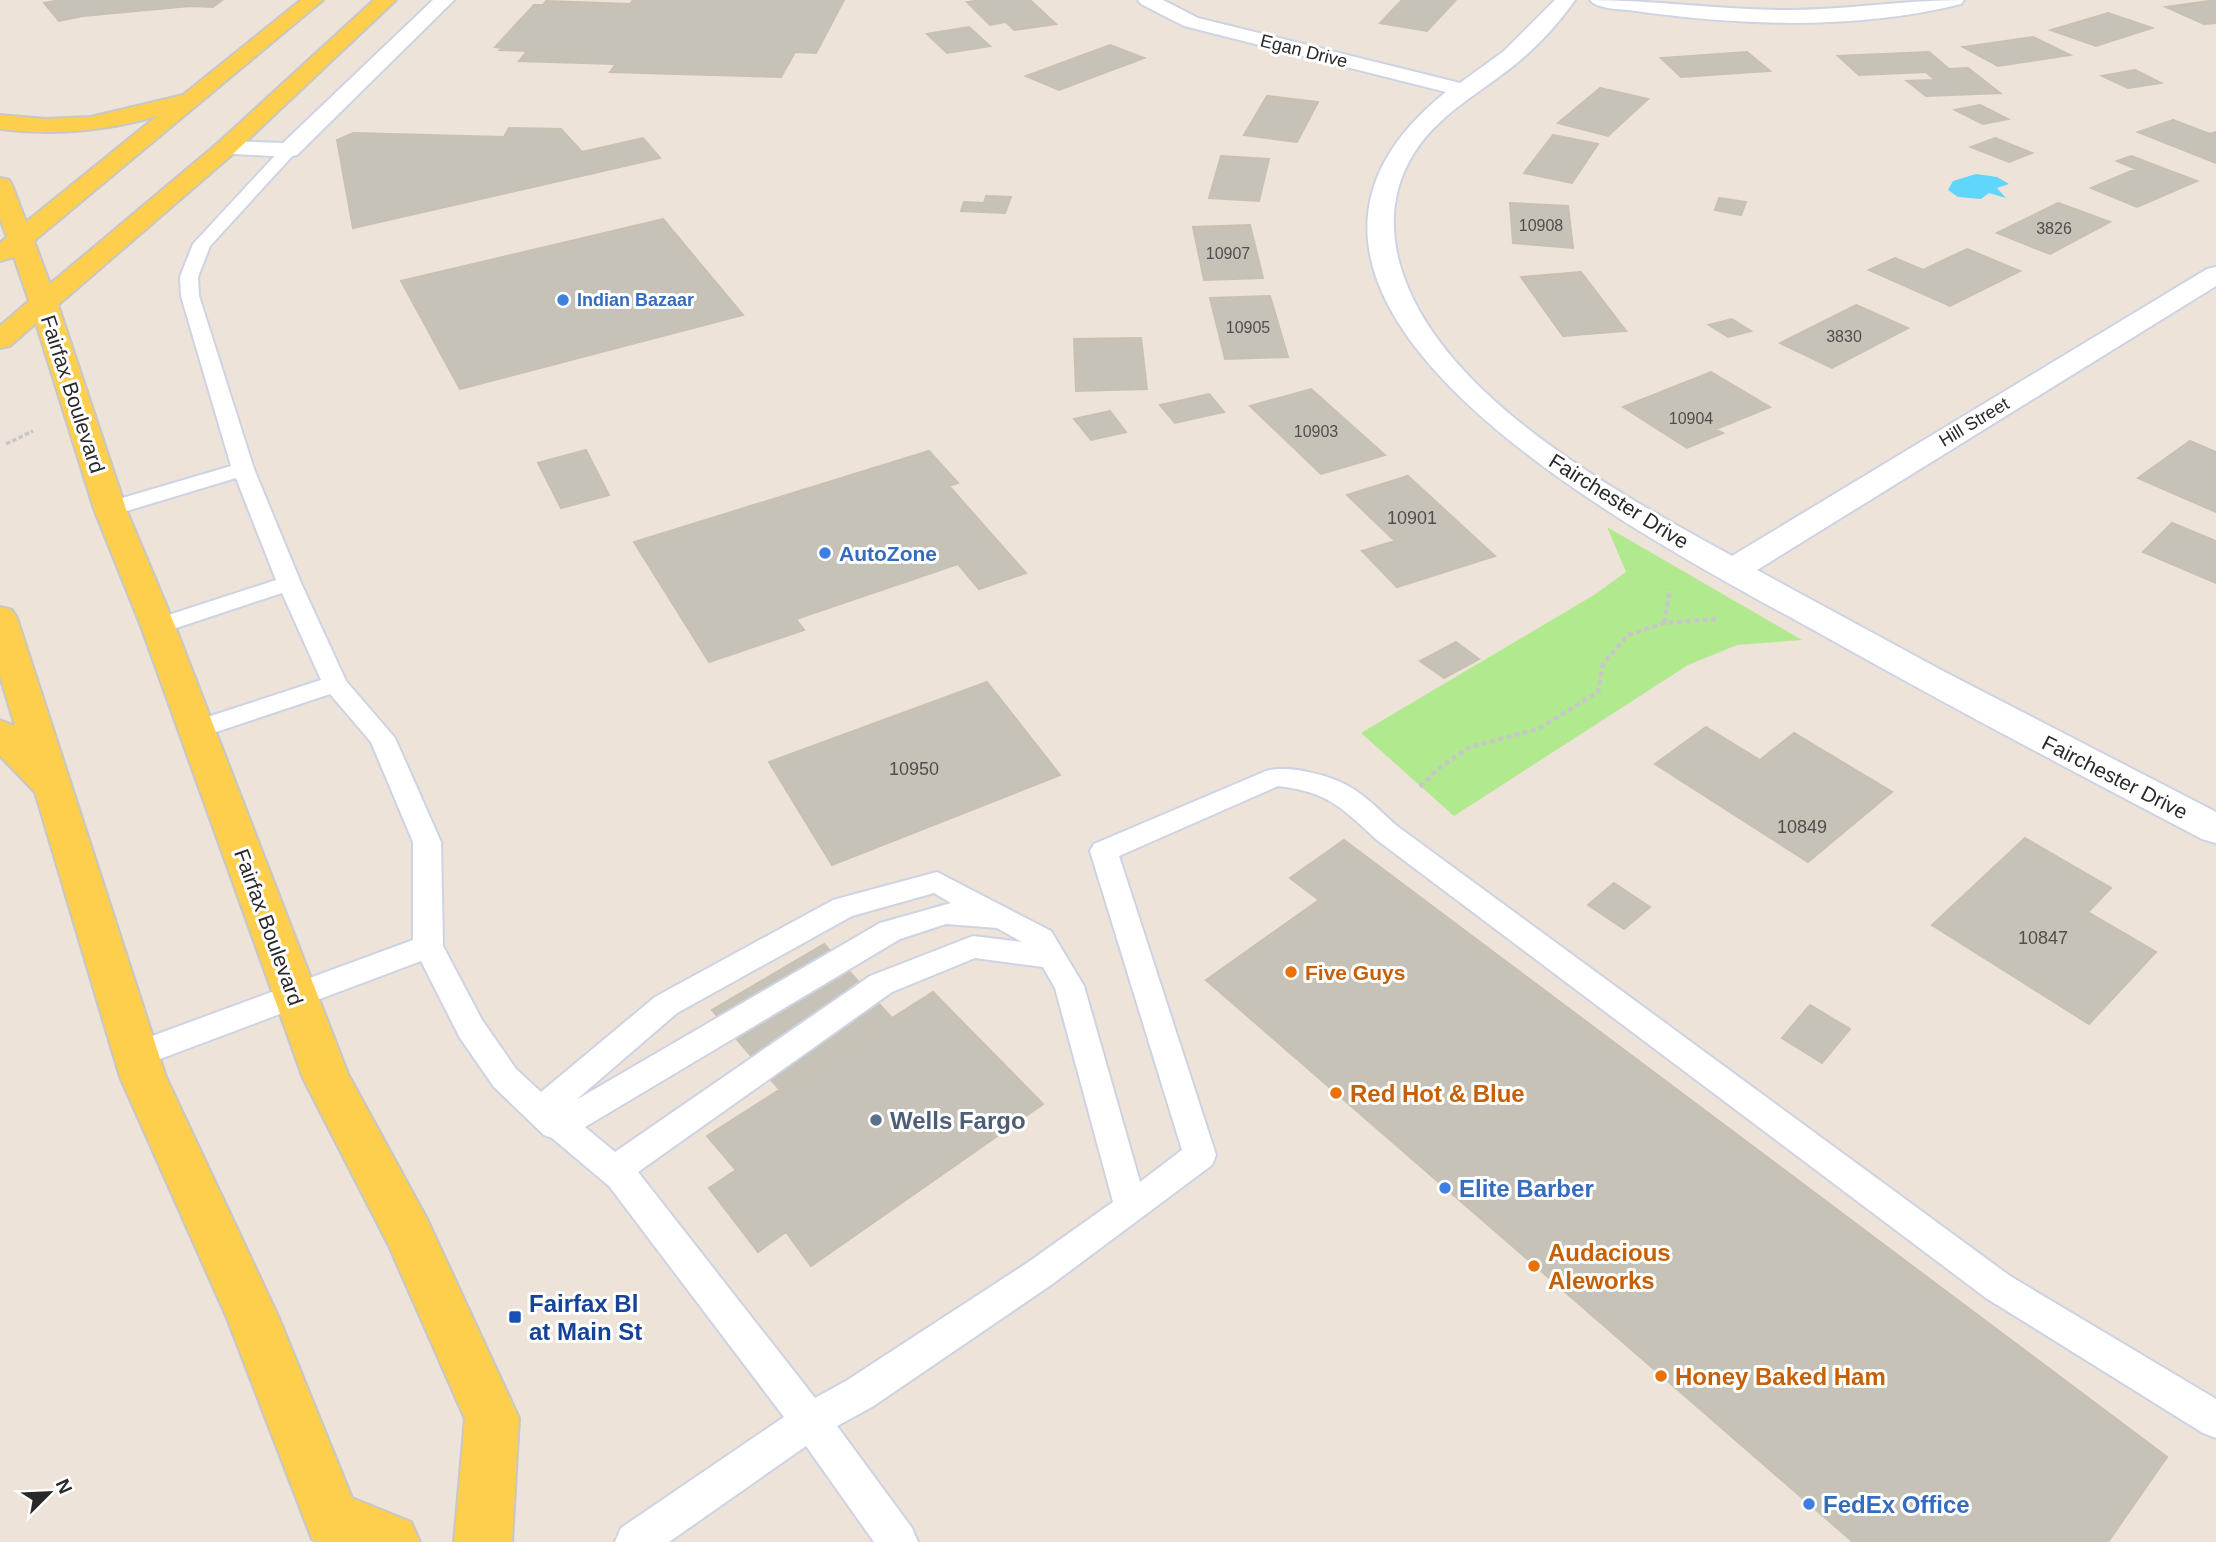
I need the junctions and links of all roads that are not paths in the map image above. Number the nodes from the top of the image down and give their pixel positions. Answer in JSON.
{"nodes":[{"id":1,"x":313,"y":0,"type":"edge"},
{"id":2,"x":386,"y":0,"type":"edge"},
{"id":3,"x":444,"y":0,"type":"edge"},
{"id":4,"x":1148,"y":0,"type":"edge"},
{"id":5,"x":1565,"y":0,"type":"edge"},
{"id":6,"x":1601,"y":0,"type":"edge"},
{"id":7,"x":1954,"y":0,"type":"edge"},
{"id":8,"x":206,"y":88,"type":"junction"},
{"id":9,"x":1463,"y":90,"type":"junction"},
{"id":10,"x":0,"y":122,"type":"edge"},
{"id":11,"x":226,"y":148,"type":"junction"},
{"id":12,"x":289,"y":150,"type":"junction"},
{"id":13,"x":0,"y":185,"type":"edge"},
{"id":14,"x":22,"y":239,"type":"junction"},
{"id":15,"x":0,"y":256,"type":"edge"},
{"id":16,"x":2216,"y":275,"type":"edge"},
{"id":17,"x":43,"y":301,"type":"junction"},
{"id":18,"x":0,"y":340,"type":"edge"},
{"id":19,"x":243,"y":469,"type":"junction"},
{"id":20,"x":110,"y":509,"type":"junction"},
{"id":21,"x":1733,"y":570,"type":"junction"},
{"id":22,"x":289,"y":583,"type":"junction"},
{"id":23,"x":0,"y":618,"type":"edge"},
{"id":24,"x":158,"y":626,"type":"junction"},
{"id":25,"x":335,"y":684,"type":"junction"},
{"id":26,"x":195,"y":730,"type":"junction"},
{"id":27,"x":0,"y":733,"type":"edge"},
{"id":28,"x":52,"y":789,"type":"junction"},
{"id":29,"x":2216,"y":829,"type":"edge"},
{"id":30,"x":1002,"y":917,"type":"junction"},
{"id":31,"x":428,"y":946,"type":"junction"},
{"id":32,"x":1052,"y":957,"type":"junction"},
{"id":33,"x":294,"y":995,"type":"junction"},
{"id":34,"x":136,"y":1055,"type":"junction"},
{"id":35,"x":550,"y":1118,"type":"junction"},
{"id":36,"x":615,"y":1170,"type":"junction"},
{"id":37,"x":1131,"y":1208,"type":"junction"},
{"id":38,"x":2216,"y":1420,"type":"edge"},
{"id":39,"x":810,"y":1421,"type":"junction"},
{"id":40,"x":391,"y":1542,"type":"edge"},
{"id":41,"x":483,"y":1542,"type":"edge"},
{"id":42,"x":635,"y":1542,"type":"edge"},
{"id":43,"x":898,"y":1542,"type":"edge"}],
"edges":[{"from":1,"to":8,"type":"main road"},
{"from":2,"to":11,"type":"main road","name":"Fairfax Boulevard"},
{"from":3,"to":12,"type":"street"},
{"from":4,"to":9,"type":"street","name":"Egan Drive"},
{"from":5,"to":9,"type":"street","name":"Fairchester Drive"},
{"from":6,"to":7,"type":"street"},
{"from":8,"to":10,"type":"main road"},
{"from":8,"to":14,"type":"main road"},
{"from":9,"to":21,"type":"street","name":"Fairchester Drive"},
{"from":11,"to":12,"type":"street"},
{"from":11,"to":17,"type":"main road","name":"Fairfax Boulevard"},
{"from":12,"to":19,"type":"lane"},
{"from":13,"to":14,"type":"main road"},
{"from":14,"to":15,"type":"main road"},
{"from":14,"to":17,"type":"main road"},
{"from":16,"to":21,"type":"street","name":"Hill Street"},
{"from":17,"to":18,"type":"main road","name":"Fairfax Boulevard"},
{"from":17,"to":20,"type":"main road","name":"Fairfax Boulevard"},
{"from":19,"to":20,"type":"lane"},
{"from":19,"to":22,"type":"lane"},
{"from":20,"to":24,"type":"main road","name":"Fairfax Boulevard"},
{"from":21,"to":29,"type":"street","name":"Fairchester Drive"},
{"from":22,"to":24,"type":"lane"},
{"from":22,"to":25,"type":"lane"},
{"from":23,"to":28,"type":"main road"},
{"from":24,"to":26,"type":"main road","name":"Fairfax Boulevard"},
{"from":25,"to":26,"type":"lane"},
{"from":25,"to":31,"type":"lane"},
{"from":26,"to":33,"type":"main road","name":"Fairfax Boulevard"},
{"from":27,"to":28,"type":"main road"},
{"from":28,"to":34,"type":"main road"},
{"from":30,"to":32,"type":"lane"},
{"from":30,"to":35,"type":"lane"},
{"from":30,"to":35,"type":"lane"},
{"from":31,"to":33,"type":"lane"},
{"from":31,"to":35,"type":"lane"},
{"from":32,"to":36,"type":"lane"},
{"from":32,"to":37,"type":"lane"},
{"from":33,"to":34,"type":"lane"},
{"from":33,"to":41,"type":"main road","name":"Fairfax Boulevard"},
{"from":34,"to":40,"type":"main road"},
{"from":35,"to":36,"type":"lane"},
{"from":36,"to":39,"type":"lane"},
{"from":37,"to":38,"type":"lane"},
{"from":37,"to":39,"type":"lane"},
{"from":39,"to":42,"type":"lane"},
{"from":39,"to":43,"type":"lane"}]}
